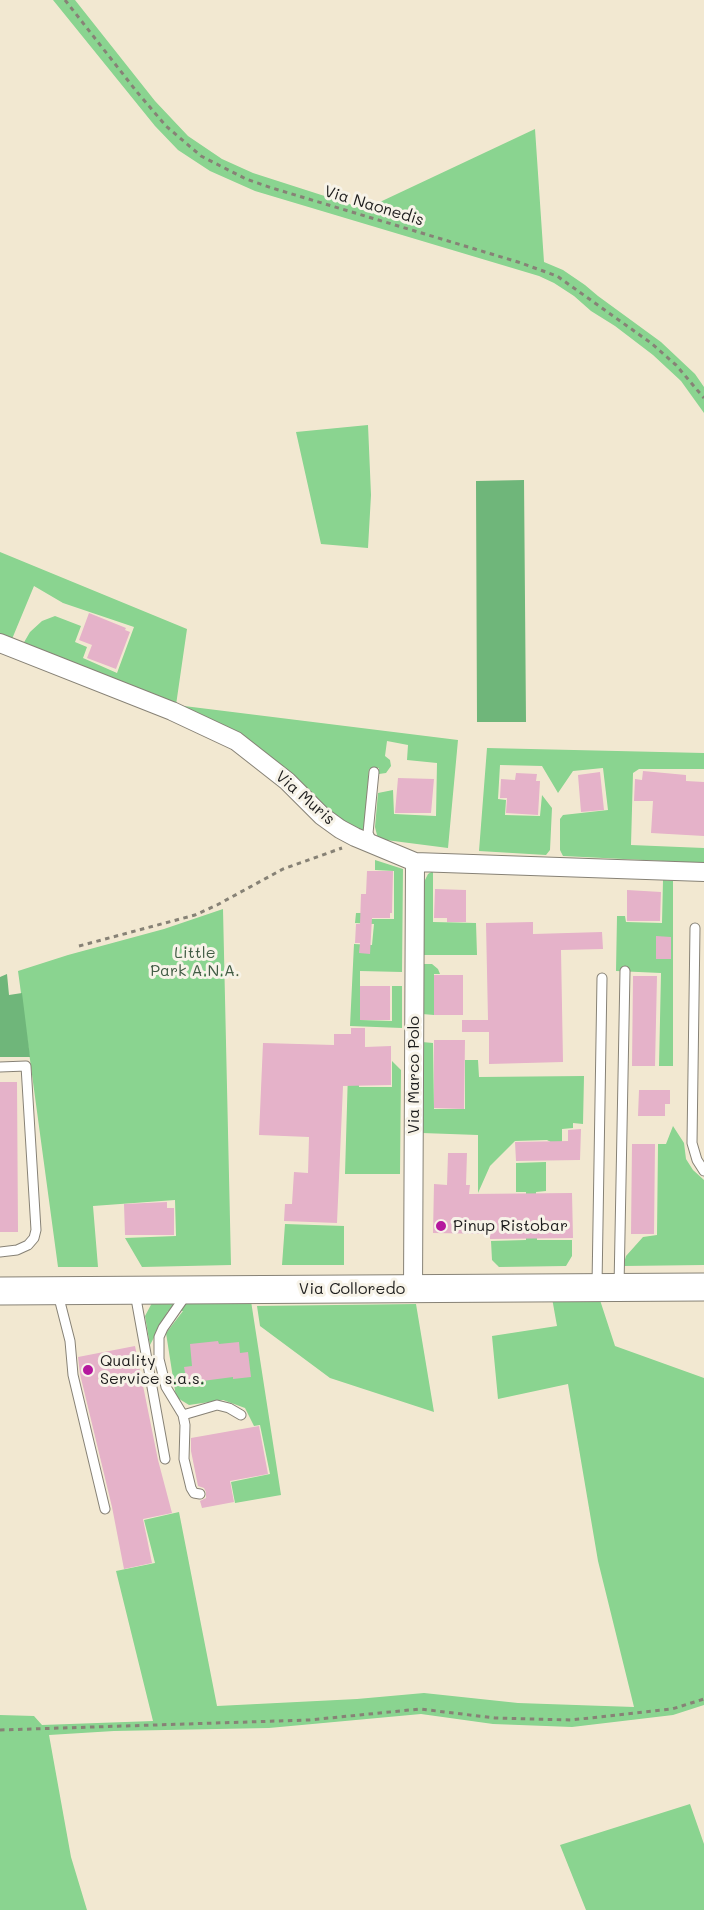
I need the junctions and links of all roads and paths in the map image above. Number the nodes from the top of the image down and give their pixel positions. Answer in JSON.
{"nodes":[{"id":1,"x":65,"y":0,"type":"edge"},
{"id":2,"x":704,"y":398,"type":"edge"},
{"id":3,"x":0,"y":643,"type":"edge"},
{"id":4,"x":374,"y":772,"type":"dead end"},
{"id":5,"x":373,"y":844,"type":"junction"},
{"id":6,"x":415,"y":862,"type":"junction"},
{"id":7,"x":704,"y":872,"type":"edge"},
{"id":8,"x":695,"y":927,"type":"dead end"},
{"id":9,"x":79,"y":946,"type":"dead end"},
{"id":10,"x":625,"y":971,"type":"dead end"},
{"id":11,"x":602,"y":978,"type":"dead end"},
{"id":12,"x":0,"y":1067,"type":"edge"},
{"id":13,"x":704,"y":1171,"type":"edge"},
{"id":14,"x":0,"y":1252,"type":"edge"},
{"id":15,"x":608,"y":1287,"type":"junction"},
{"id":16,"x":704,"y":1287,"type":"edge"},
{"id":17,"x":413,"y":1289,"type":"junction"},
{"id":18,"x":135,"y":1290,"type":"junction"},
{"id":19,"x":189,"y":1290,"type":"junction"},
{"id":20,"x":0,"y":1291,"type":"edge"},
{"id":21,"x":58,"y":1291,"type":"junction"},
{"id":22,"x":183,"y":1415,"type":"junction"},
{"id":23,"x":241,"y":1415,"type":"dead end"},
{"id":24,"x":165,"y":1459,"type":"dead end"},
{"id":25,"x":200,"y":1494,"type":"dead end"},
{"id":26,"x":105,"y":1509,"type":"dead end"},
{"id":27,"x":704,"y":1699,"type":"edge"},
{"id":28,"x":0,"y":1730,"type":"edge"}],
"edges":[{"from":1,"to":2,"type":"path","name":"Via Naonedis"},
{"from":3,"to":5,"type":"street","name":"Via Muris"},
{"from":4,"to":5,"type":"lane"},
{"from":5,"to":6,"type":"street","name":"Via Muris"},
{"from":5,"to":9,"type":"path"},
{"from":6,"to":7,"type":"street","name":"Via Muris"},
{"from":6,"to":17,"type":"street","name":"Via Marco Polo"},
{"from":8,"to":13,"type":"lane"},
{"from":10,"to":15,"type":"lane"},
{"from":11,"to":15,"type":"lane"},
{"from":12,"to":14,"type":"lane"},
{"from":15,"to":16,"type":"main road","name":"Via Colloredo"},
{"from":15,"to":17,"type":"main road","name":"Via Colloredo"},
{"from":17,"to":19,"type":"main road","name":"Via Colloredo"},
{"from":18,"to":19,"type":"main road","name":"Via Colloredo"},
{"from":18,"to":21,"type":"main road","name":"Via Colloredo"},
{"from":18,"to":24,"type":"lane"},
{"from":19,"to":22,"type":"lane"},
{"from":20,"to":21,"type":"main road","name":"Via Colloredo"},
{"from":21,"to":26,"type":"lane"},
{"from":22,"to":23,"type":"lane"},
{"from":22,"to":25,"type":"lane"},
{"from":27,"to":28,"type":"path"}]}
